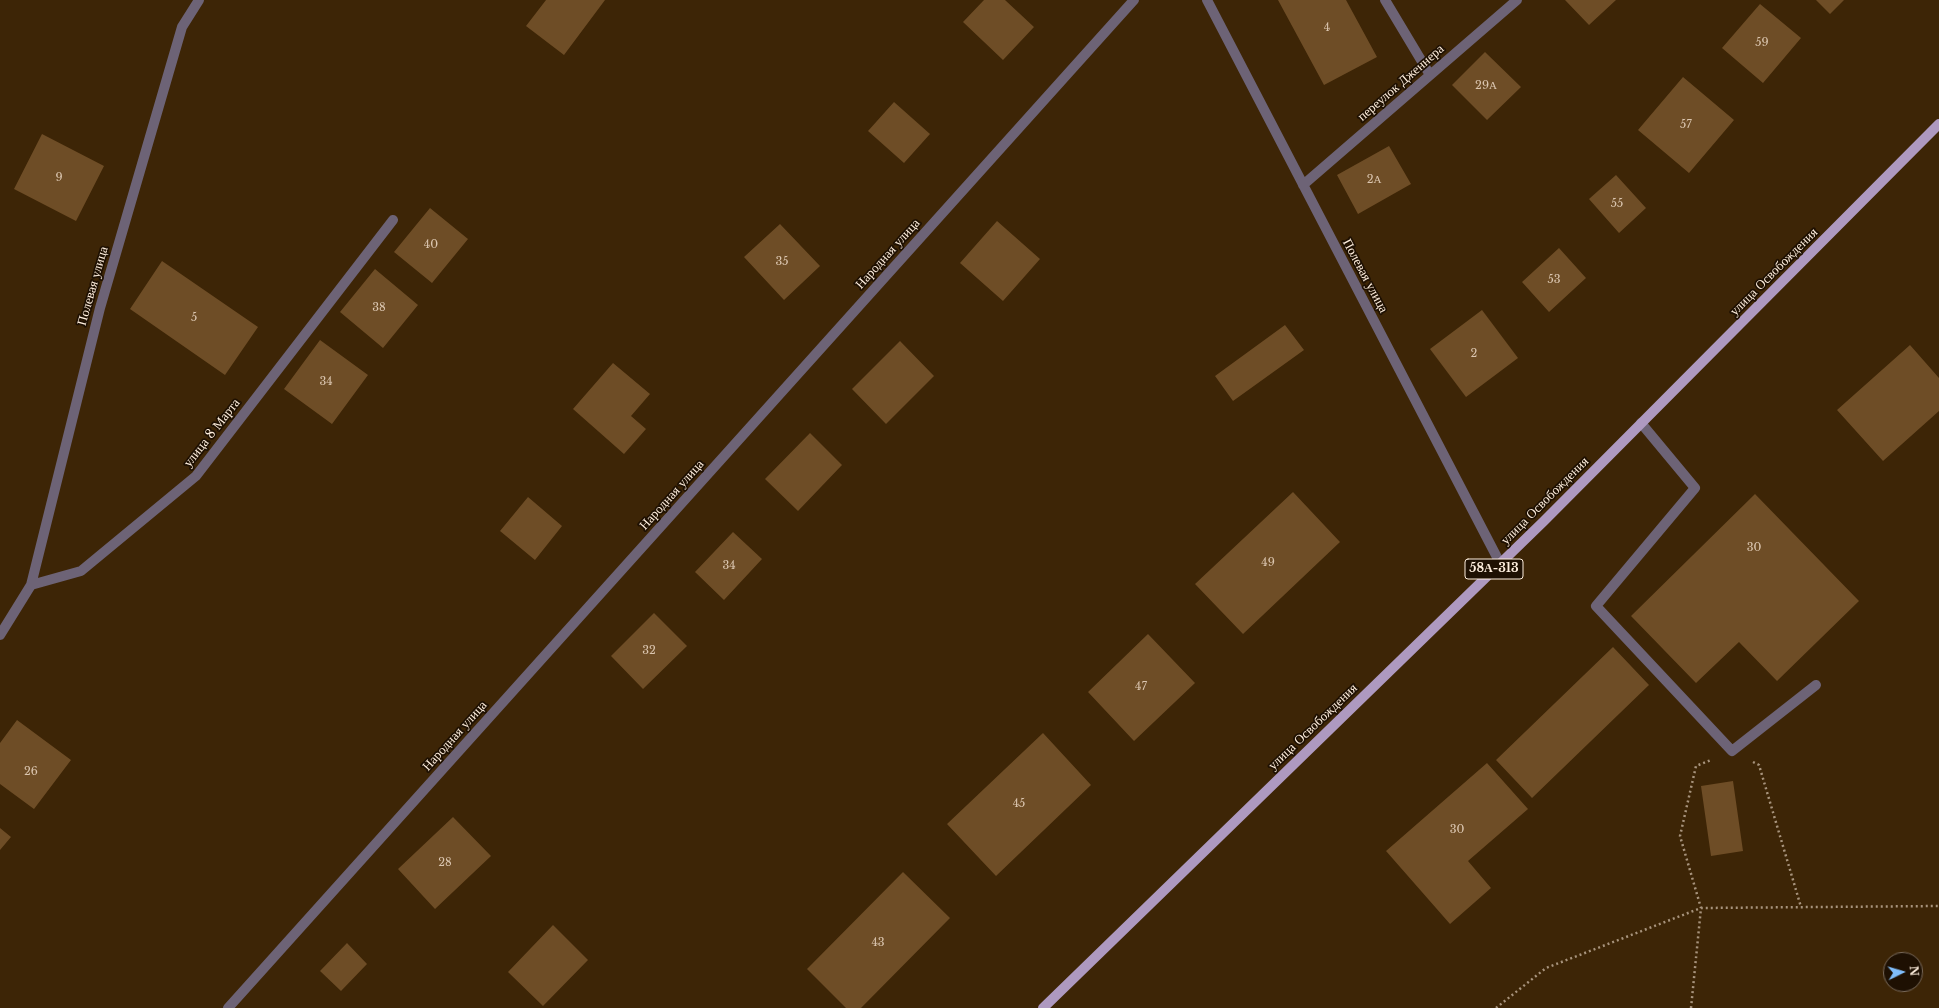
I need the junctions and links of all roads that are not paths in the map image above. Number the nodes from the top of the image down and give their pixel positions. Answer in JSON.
{"nodes":[{"id":1,"x":199,"y":0,"type":"edge"},
{"id":2,"x":1134,"y":0,"type":"edge"},
{"id":3,"x":1207,"y":0,"type":"edge"},
{"id":4,"x":1385,"y":0,"type":"edge"},
{"id":5,"x":1517,"y":0,"type":"edge"},
{"id":6,"x":1430,"y":75,"type":"junction"},
{"id":7,"x":1939,"y":124,"type":"edge"},
{"id":8,"x":1303,"y":185,"type":"junction"},
{"id":9,"x":393,"y":220,"type":"dead end"},
{"id":10,"x":1641,"y":423,"type":"junction"},
{"id":11,"x":1500,"y":563,"type":"junction"},
{"id":12,"x":31,"y":585,"type":"junction"},
{"id":13,"x":0,"y":635,"type":"edge"},
{"id":14,"x":1816,"y":685,"type":"dead end"},
{"id":15,"x":228,"y":1008,"type":"edge"},
{"id":16,"x":1043,"y":1008,"type":"edge"}],
"edges":[{"from":1,"to":12,"type":"street","name":"Полевая улица"},
{"from":2,"to":15,"type":"street","name":"Народная улица"},
{"from":3,"to":8,"type":"street","name":"Полевая улица"},
{"from":4,"to":6,"type":"street"},
{"from":5,"to":6,"type":"street","name":"переулок Дженнера"},
{"from":6,"to":8,"type":"street","name":"переулок Дженнера"},
{"from":7,"to":10,"type":"main road","name":"улица Освобождения","number":"58А-313"},
{"from":8,"to":11,"type":"street","name":"Полевая улица"},
{"from":9,"to":12,"type":"street","name":"улица 8 Марта"},
{"from":10,"to":11,"type":"main road","name":"улица Освобождения","number":"58А-313"},
{"from":10,"to":14,"type":"street"},
{"from":11,"to":16,"type":"main road","name":"улица Освобождения","number":"58А-313"},
{"from":12,"to":13,"type":"street"}]}
